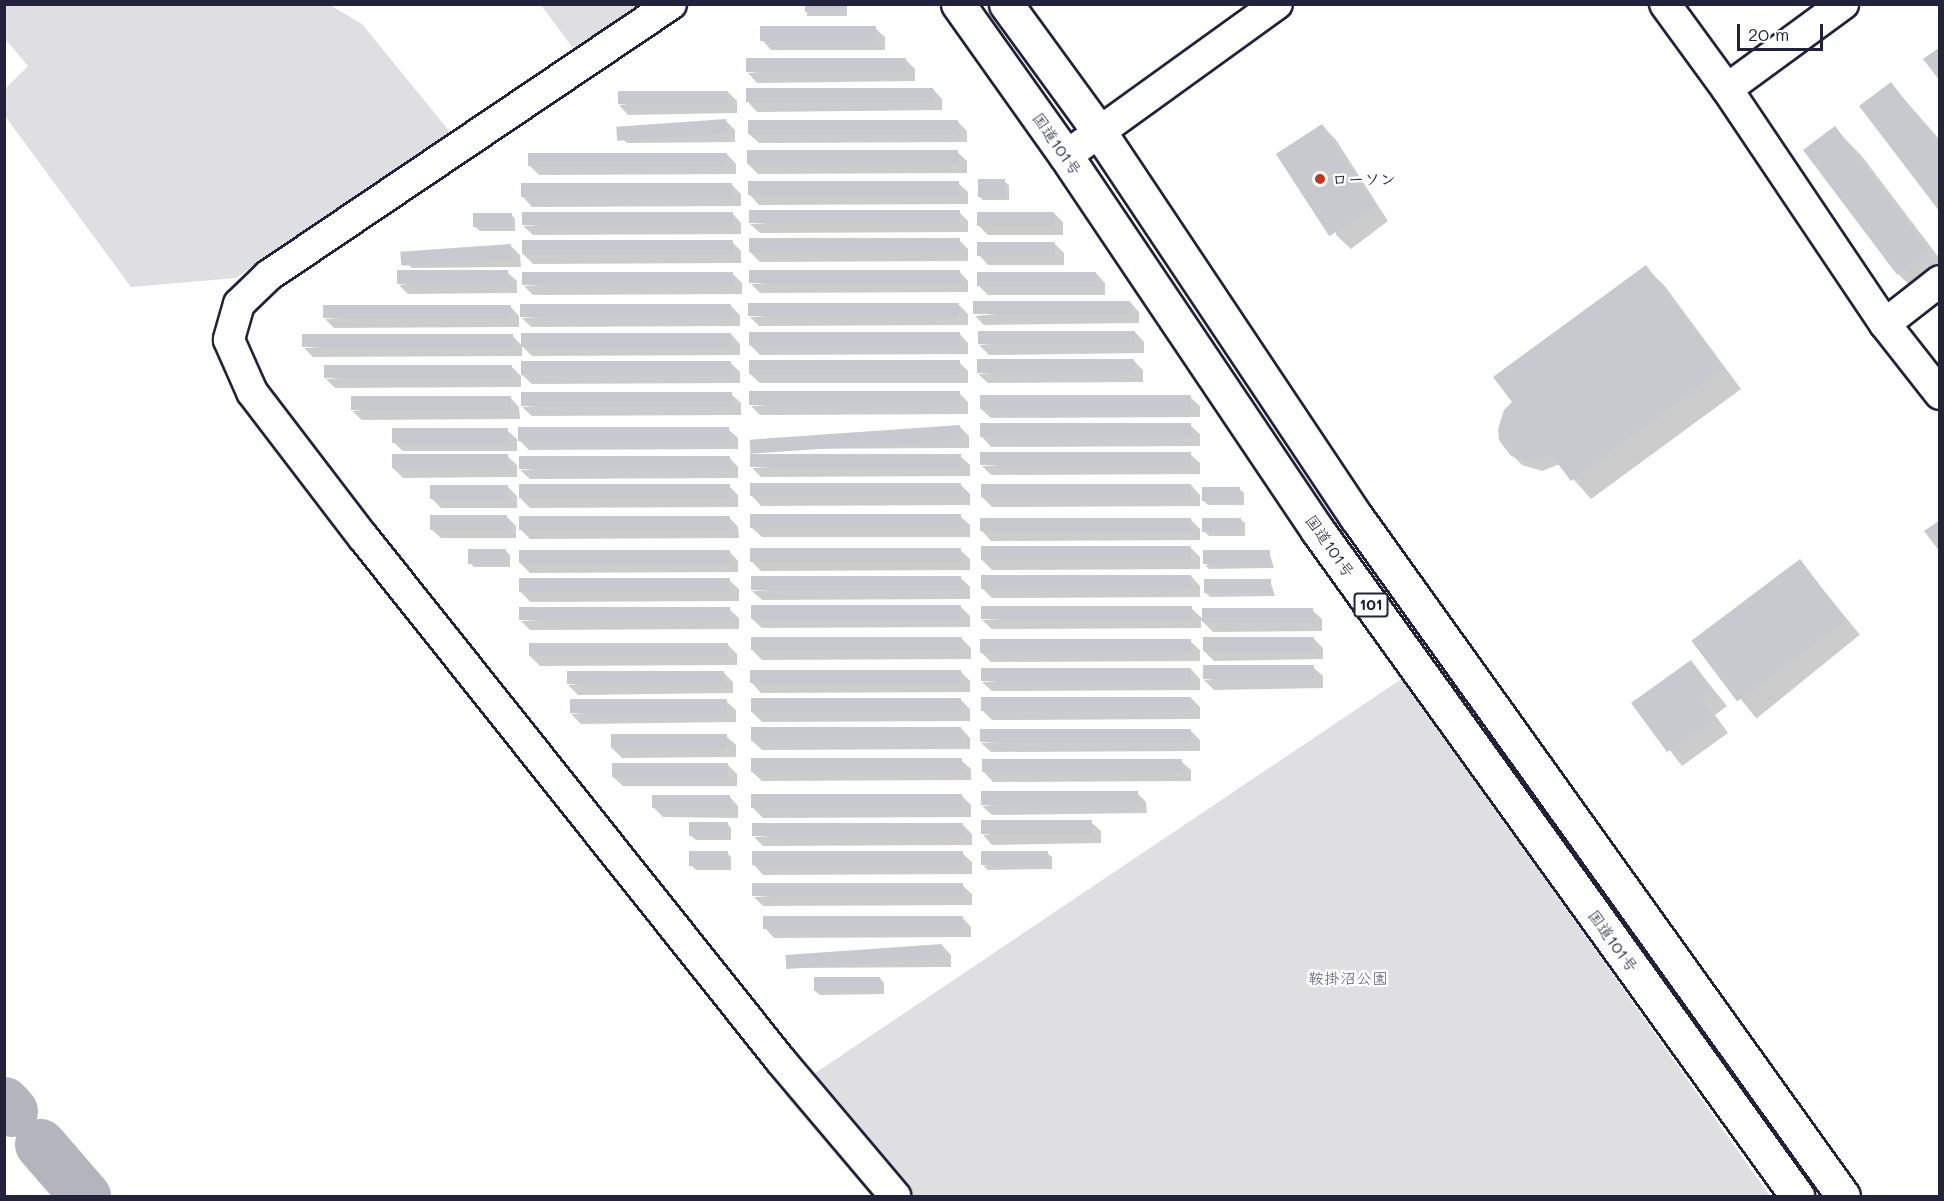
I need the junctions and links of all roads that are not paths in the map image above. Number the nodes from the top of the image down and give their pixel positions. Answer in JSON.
{"nodes":[{"id":1,"x":671,"y":4,"type":"edge"},
{"id":2,"x":958,"y":4,"type":"edge"},
{"id":3,"x":1006,"y":4,"type":"edge"},
{"id":4,"x":1277,"y":4,"type":"edge"},
{"id":5,"x":1665,"y":4,"type":"edge"},
{"id":6,"x":1844,"y":4,"type":"edge"},
{"id":7,"x":1727,"y":89,"type":"junction"},
{"id":8,"x":1100,"y":133,"type":"junction"},
{"id":9,"x":1066,"y":156,"type":"junction"},
{"id":10,"x":1940,"y":281,"type":"edge"},
{"id":11,"x":1886,"y":324,"type":"junction"},
{"id":12,"x":1940,"y":394,"type":"edge"},
{"id":13,"x":895,"y":1197,"type":"edge"},
{"id":14,"x":1797,"y":1197,"type":"edge"},
{"id":15,"x":1843,"y":1197,"type":"edge"}],
"edges":[{"from":1,"to":13,"type":"street"},
{"from":2,"to":9,"type":"highway","name":"国道101号","number":"101"},
{"from":3,"to":8,"type":"highway","number":"101"},
{"from":4,"to":8,"type":"street"},
{"from":5,"to":7,"type":"street"},
{"from":6,"to":7,"type":"street"},
{"from":7,"to":11,"type":"street"},
{"from":8,"to":9,"type":"street"},
{"from":8,"to":15,"type":"highway","number":"101"},
{"from":9,"to":14,"type":"highway","name":"国道101号","number":"101"},
{"from":10,"to":11,"type":"street"},
{"from":11,"to":12,"type":"street"}]}
